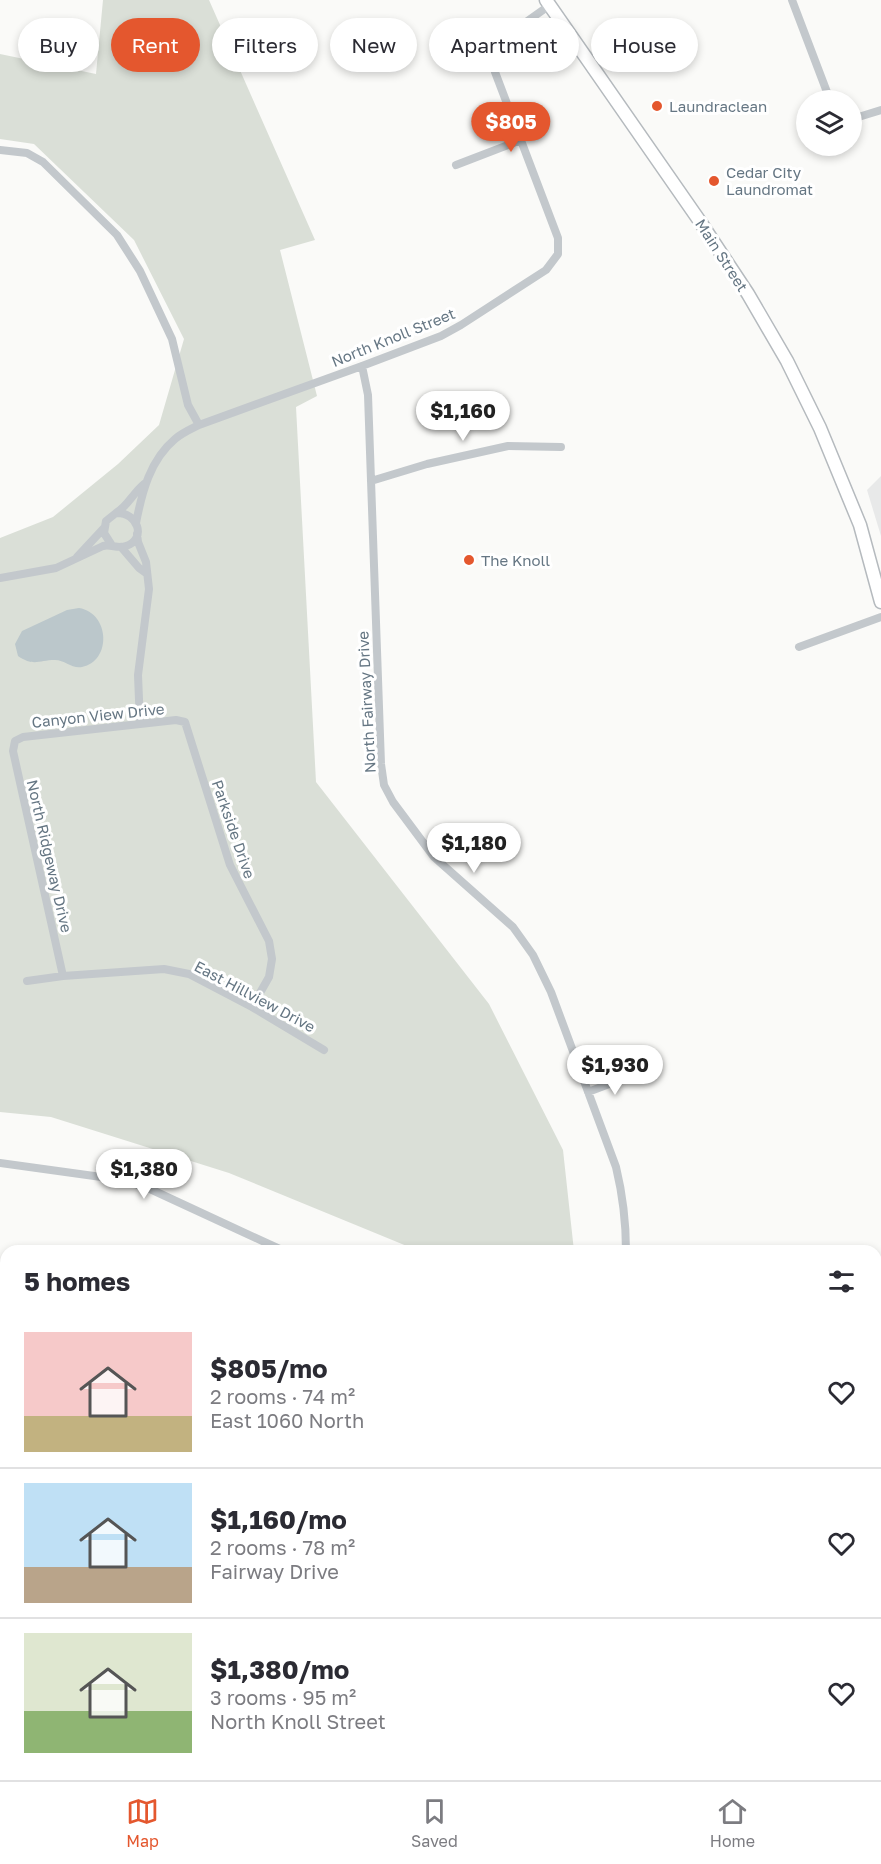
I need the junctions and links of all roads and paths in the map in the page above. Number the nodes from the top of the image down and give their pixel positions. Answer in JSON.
{"nodes":[{"id":1,"x":792,"y":0,"type":"edge"},
{"id":2,"x":548,"y":3,"type":"edge"},
{"id":3,"x":826,"y":90,"type":"edge"},
{"id":4,"x":881,"y":110,"type":"edge"},
{"id":5,"x":862,"y":116,"type":"edge"},
{"id":6,"x":521,"y":140,"type":"junction"},
{"id":7,"x":0,"y":150,"type":"edge"},
{"id":8,"x":456,"y":165,"type":"dead end"},
{"id":9,"x":362,"y":366,"type":"junction"},
{"id":10,"x":199,"y":424,"type":"junction"},
{"id":11,"x":561,"y":447,"type":"dead end"},
{"id":12,"x":371,"y":481,"type":"junction"},
{"id":13,"x":144,"y":484,"type":"junction"},
{"id":14,"x":116,"y":513,"type":"junction"},
{"id":15,"x":136,"y":523,"type":"junction"},
{"id":16,"x":104,"y":528,"type":"junction"},
{"id":17,"x":137,"y":534,"type":"junction"},
{"id":18,"x":111,"y":544,"type":"junction"},
{"id":19,"x":121,"y":547,"type":"junction"},
{"id":20,"x":77,"y":558,"type":"junction"},
{"id":21,"x":146,"y":573,"type":"junction"},
{"id":22,"x":0,"y":578,"type":"edge"},
{"id":23,"x":881,"y":602,"type":"edge"},
{"id":24,"x":881,"y":616,"type":"edge"},
{"id":25,"x":799,"y":647,"type":"dead end"},
{"id":26,"x":185,"y":722,"type":"joint"},
{"id":27,"x":140,"y":724,"type":"junction"},
{"id":28,"x":15,"y":741,"type":"joint"},
{"id":29,"x":63,"y":976,"type":"junction"},
{"id":30,"x":27,"y":981,"type":"dead end"},
{"id":31,"x":252,"y":1007,"type":"junction"},
{"id":32,"x":324,"y":1050,"type":"dead end"},
{"id":33,"x":633,"y":1075,"type":"dead end"},
{"id":34,"x":588,"y":1092,"type":"junction"},
{"id":35,"x":0,"y":1163,"type":"edge"},
{"id":36,"x":271,"y":1245,"type":"edge"},
{"id":37,"x":626,"y":1245,"type":"edge"}],
"edges":[{"from":1,"to":3,"type":"street"},
{"from":2,"to":6,"type":"street","name":"North Knoll Street"},
{"from":2,"to":23,"type":"main road","name":"Main Street"},
{"from":4,"to":5,"type":"street"},
{"from":6,"to":8,"type":"street"},
{"from":6,"to":9,"type":"street","name":"North Knoll Street"},
{"from":7,"to":10,"type":"street"},
{"from":9,"to":10,"type":"street","name":"North Knoll Street"},
{"from":9,"to":12,"type":"street","name":"North Fairway Drive"},
{"from":10,"to":13,"type":"street","name":"North Knoll Street"},
{"from":11,"to":12,"type":"street"},
{"from":12,"to":34,"type":"street","name":"North Fairway Drive"},
{"from":13,"to":14,"type":"street","name":"North Knoll Street"},
{"from":13,"to":15,"type":"street","name":"North Knoll Street"},
{"from":14,"to":15,"type":"street"},
{"from":14,"to":16,"type":"street","name":"North Knoll Street"},
{"from":15,"to":17,"type":"street","name":"North Knoll Street"},
{"from":16,"to":18,"type":"street"},
{"from":16,"to":20,"type":"street","name":"North Knoll Street"},
{"from":17,"to":19,"type":"street"},
{"from":17,"to":21,"type":"street","name":"North Knoll Street"},
{"from":18,"to":19,"type":"street"},
{"from":18,"to":20,"type":"street","name":"North Knoll Street"},
{"from":19,"to":21,"type":"street"},
{"from":20,"to":22,"type":"street","name":"North Knoll Street"},
{"from":21,"to":27,"type":"street","name":"North Knoll Street"},
{"from":24,"to":25,"type":"street"},
{"from":26,"to":27,"type":"street","name":"Canyon View Drive"},
{"from":26,"to":31,"type":"street","name":"Parkside Drive"},
{"from":27,"to":28,"type":"street","name":"Canyon View Drive"},
{"from":28,"to":29,"type":"street","name":"North Ridgeway Drive"},
{"from":29,"to":30,"type":"street","name":"East Hillview Drive"},
{"from":29,"to":31,"type":"street","name":"East Hillview Drive"},
{"from":31,"to":32,"type":"street","name":"East Hillview Drive"},
{"from":33,"to":34,"type":"street"},
{"from":34,"to":37,"type":"street","name":"North Fairway Drive"},
{"from":35,"to":36,"type":"street"}]}
